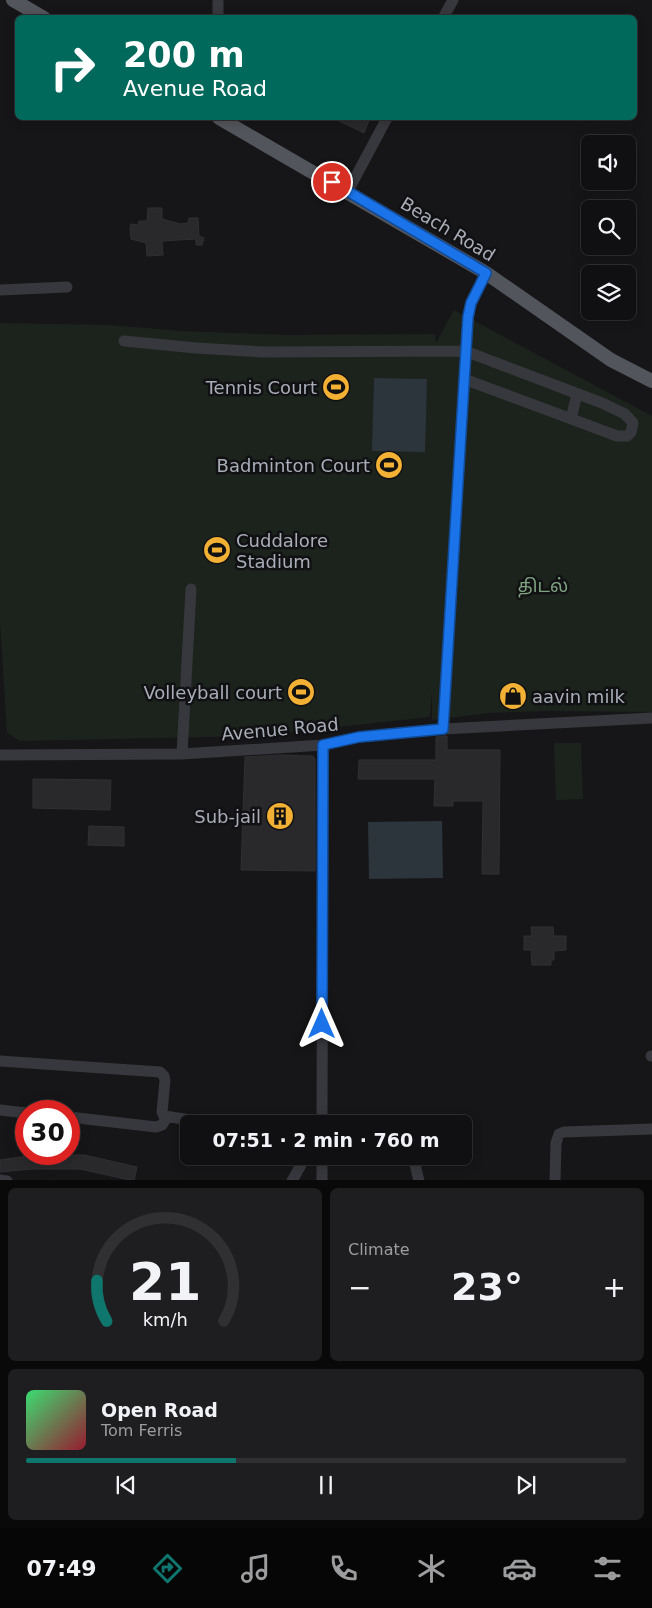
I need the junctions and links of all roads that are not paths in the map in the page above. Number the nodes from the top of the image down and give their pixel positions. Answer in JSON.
{"nodes":[{"id":1,"x":13,"y":0,"type":"edge"},
{"id":2,"x":218,"y":0,"type":"edge"},
{"id":3,"x":453,"y":0,"type":"edge"},
{"id":4,"x":39,"y":15,"type":"edge"},
{"id":5,"x":218,"y":15,"type":"edge"},
{"id":6,"x":445,"y":15,"type":"edge"},
{"id":7,"x":224,"y":120,"type":"edge"},
{"id":8,"x":386,"y":120,"type":"edge"},
{"id":9,"x":348,"y":191,"type":"junction"},
{"id":10,"x":486,"y":273,"type":"junction"},
{"id":11,"x":67,"y":287,"type":"dead end"},
{"id":12,"x":0,"y":290,"type":"edge"},
{"id":13,"x":124,"y":341,"type":"dead end"},
{"id":14,"x":466,"y":351,"type":"junction"},
{"id":15,"x":464,"y":379,"type":"junction"},
{"id":16,"x":652,"y":381,"type":"edge"},
{"id":17,"x":578,"y":394,"type":"junction"},
{"id":18,"x":570,"y":419,"type":"junction"},
{"id":19,"x":192,"y":590,"type":"dead end"},
{"id":20,"x":652,"y":718,"type":"edge"},
{"id":21,"x":443,"y":729,"type":"junction"},
{"id":22,"x":323,"y":745,"type":"junction"},
{"id":23,"x":182,"y":754,"type":"junction"},
{"id":24,"x":0,"y":755,"type":"edge"},
{"id":25,"x":0,"y":1061,"type":"edge"},
{"id":26,"x":0,"y":1110,"type":"edge"},
{"id":27,"x":15,"y":1112,"type":"edge"},
{"id":28,"x":322,"y":1115,"type":"edge"},
{"id":29,"x":167,"y":1117,"type":"junction"},
{"id":30,"x":80,"y":1118,"type":"edge"},
{"id":31,"x":180,"y":1119,"type":"edge"},
{"id":32,"x":652,"y":1129,"type":"edge"},
{"id":33,"x":301,"y":1165,"type":"edge"},
{"id":34,"x":322,"y":1165,"type":"edge"},
{"id":35,"x":415,"y":1165,"type":"edge"},
{"id":36,"x":0,"y":1180,"type":"edge"},
{"id":37,"x":7,"y":1180,"type":"edge"},
{"id":38,"x":292,"y":1180,"type":"edge"},
{"id":39,"x":322,"y":1180,"type":"edge"},
{"id":40,"x":419,"y":1180,"type":"edge"},
{"id":41,"x":555,"y":1180,"type":"edge"}],
"edges":[{"from":1,"to":4,"type":"main road"},
{"from":2,"to":5,"type":"street"},
{"from":3,"to":6,"type":"street"},
{"from":7,"to":9,"type":"main road","name":"Beach Road"},
{"from":8,"to":9,"type":"street"},
{"from":9,"to":10,"type":"main road","name":"Beach Road"},
{"from":10,"to":14,"type":"street"},
{"from":10,"to":16,"type":"main road","name":"Beach Road"},
{"from":11,"to":12,"type":"street"},
{"from":13,"to":14,"type":"street"},
{"from":14,"to":15,"type":"street"},
{"from":14,"to":17,"type":"street"},
{"from":15,"to":18,"type":"street"},
{"from":15,"to":21,"type":"street"},
{"from":17,"to":18,"type":"street"},
{"from":17,"to":18,"type":"street"},
{"from":19,"to":23,"type":"street"},
{"from":20,"to":21,"type":"street","name":"Avenue Road"},
{"from":21,"to":22,"type":"street","name":"Avenue Road"},
{"from":22,"to":23,"type":"street","name":"Avenue Road"},
{"from":22,"to":28,"type":"street"},
{"from":23,"to":24,"type":"street","name":"Avenue Road"},
{"from":25,"to":29,"type":"street"},
{"from":26,"to":27,"type":"street"},
{"from":29,"to":30,"type":"street"},
{"from":29,"to":31,"type":"street"},
{"from":32,"to":41,"type":"street"},
{"from":33,"to":38,"type":"street"},
{"from":34,"to":39,"type":"street"},
{"from":35,"to":40,"type":"street"},
{"from":36,"to":37,"type":"street"}]}
